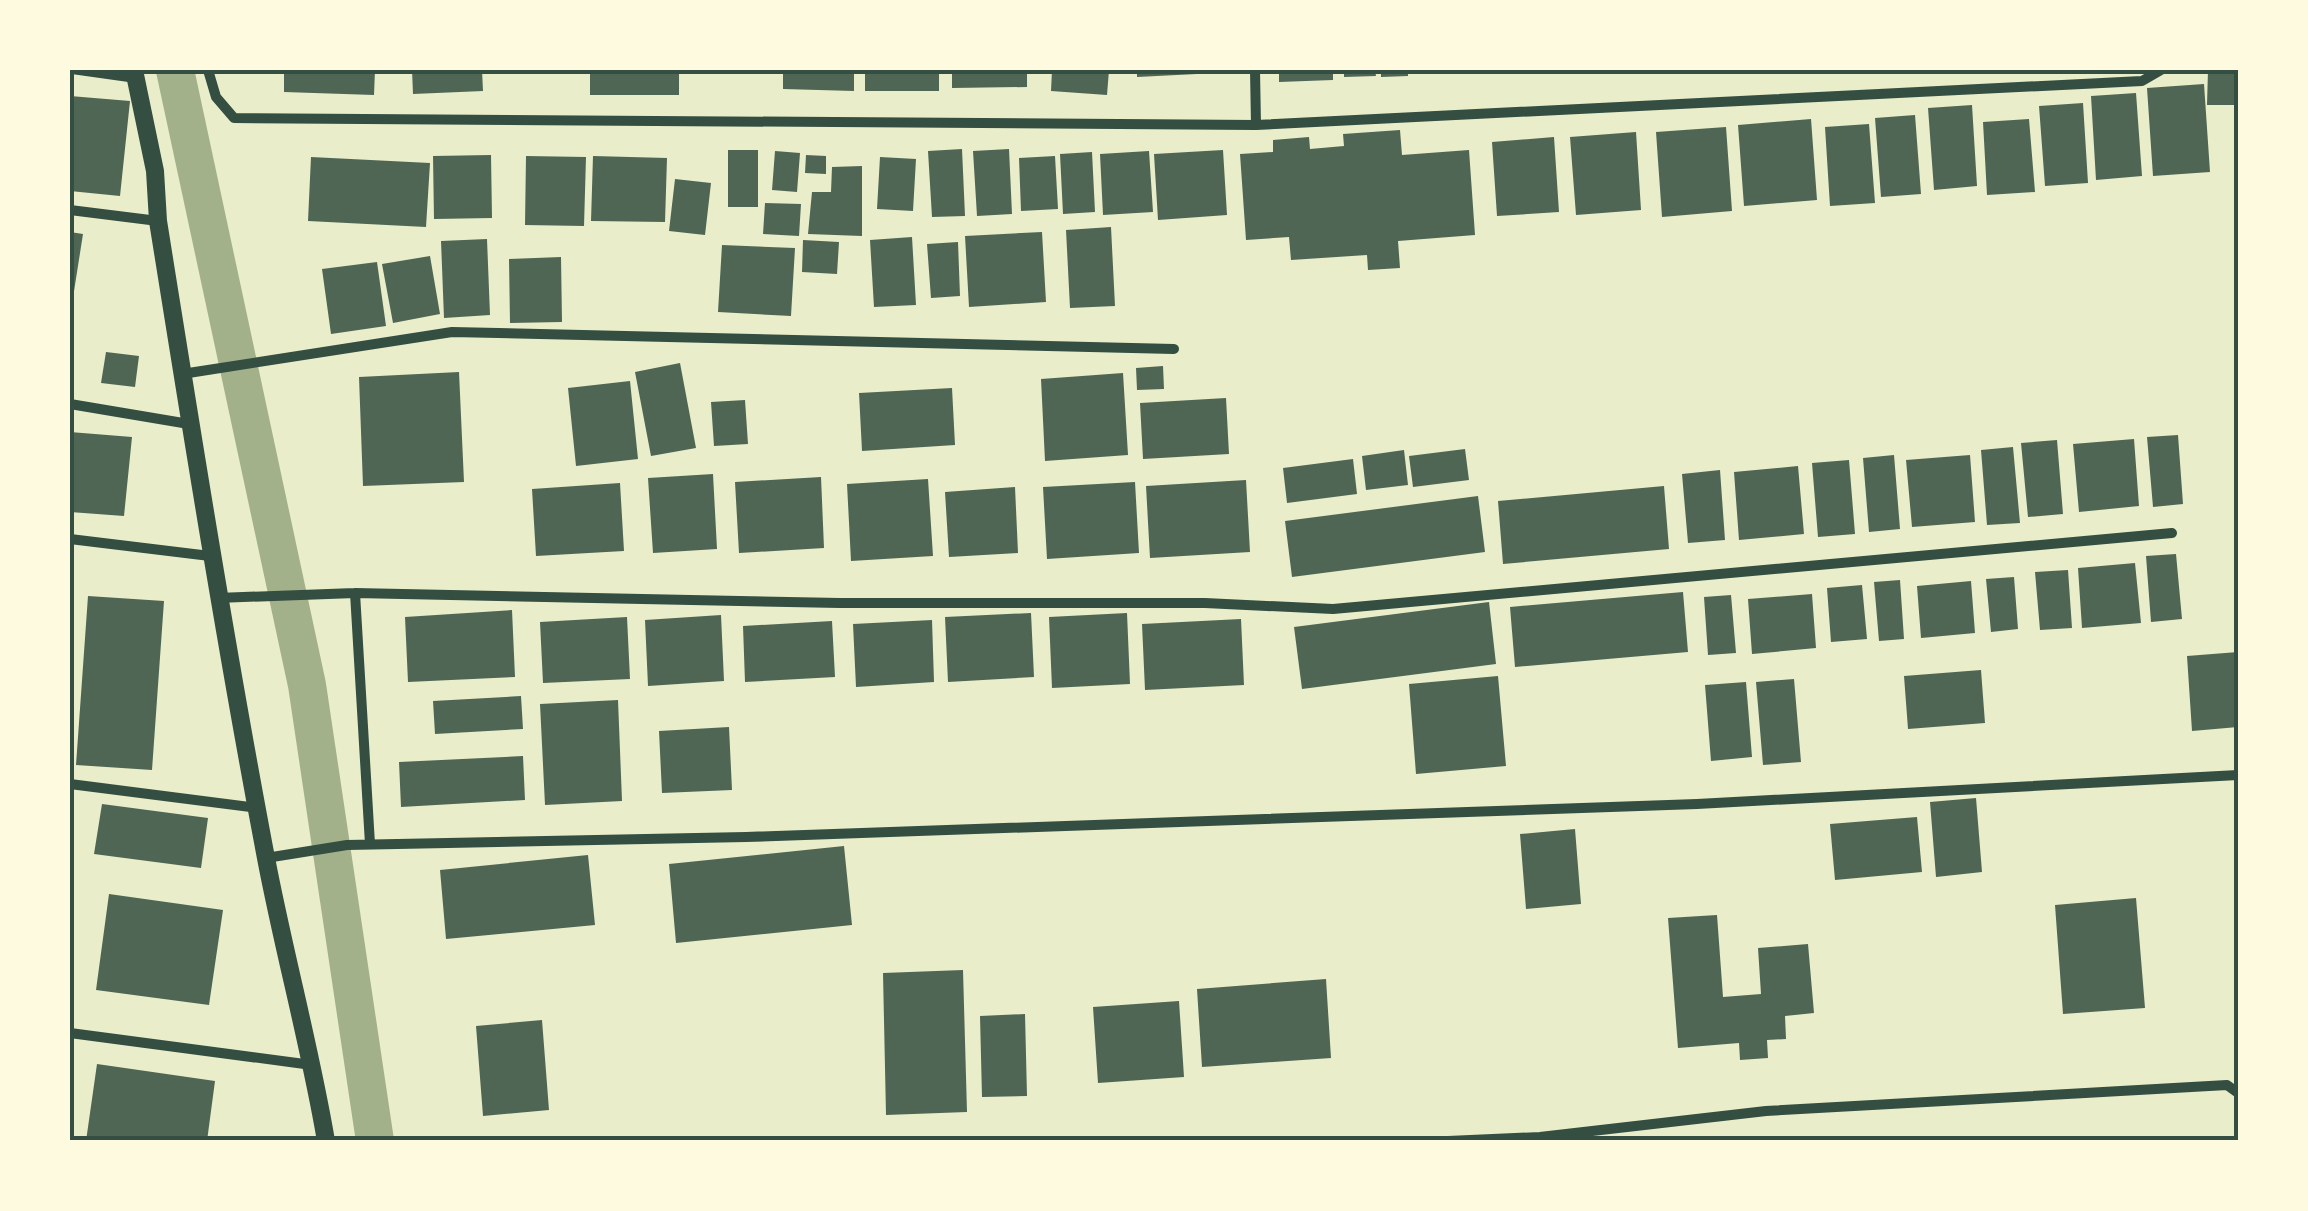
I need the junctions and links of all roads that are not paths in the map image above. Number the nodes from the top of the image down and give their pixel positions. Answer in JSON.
{"nodes":[{"id":1,"x":72,"y":70,"type":"edge"},
{"id":2,"x":208,"y":70,"type":"edge"},
{"id":3,"x":1255,"y":70,"type":"edge"},
{"id":4,"x":2161,"y":70,"type":"edge"},
{"id":5,"x":135,"y":75,"type":"edge"},
{"id":6,"x":1256,"y":125,"type":"junction"},
{"id":7,"x":70,"y":210,"type":"edge"},
{"id":8,"x":158,"y":222,"type":"junction"},
{"id":9,"x":1174,"y":349,"type":"dead end"},
{"id":10,"x":182,"y":374,"type":"junction"},
{"id":11,"x":70,"y":404,"type":"edge"},
{"id":12,"x":189,"y":424,"type":"junction"},
{"id":13,"x":2172,"y":532,"type":"dead end"},
{"id":14,"x":70,"y":539,"type":"edge"},
{"id":15,"x":210,"y":556,"type":"junction"},
{"id":16,"x":355,"y":593,"type":"junction"},
{"id":17,"x":217,"y":598,"type":"junction"},
{"id":18,"x":2238,"y":775,"type":"edge"},
{"id":19,"x":70,"y":784,"type":"edge"},
{"id":20,"x":258,"y":808,"type":"junction"},
{"id":21,"x":370,"y":844,"type":"junction"},
{"id":22,"x":266,"y":858,"type":"junction"},
{"id":23,"x":70,"y":1032,"type":"edge"},
{"id":24,"x":313,"y":1065,"type":"junction"},
{"id":25,"x":2238,"y":1093,"type":"edge"},
{"id":26,"x":326,"y":1141,"type":"edge"},
{"id":27,"x":1448,"y":1141,"type":"edge"}],
"edges":[{"from":1,"to":5,"type":"lane"},
{"from":2,"to":6,"type":"street"},
{"from":3,"to":6,"type":"street"},
{"from":4,"to":6,"type":"street"},
{"from":5,"to":8,"type":"street"},
{"from":7,"to":8,"type":"street"},
{"from":8,"to":10,"type":"street"},
{"from":9,"to":10,"type":"street"},
{"from":10,"to":12,"type":"street"},
{"from":11,"to":12,"type":"street"},
{"from":12,"to":15,"type":"street"},
{"from":13,"to":16,"type":"street"},
{"from":14,"to":15,"type":"street"},
{"from":15,"to":17,"type":"street"},
{"from":16,"to":17,"type":"street"},
{"from":16,"to":21,"type":"street"},
{"from":17,"to":20,"type":"street"},
{"from":18,"to":21,"type":"street"},
{"from":19,"to":20,"type":"street"},
{"from":20,"to":22,"type":"street"},
{"from":21,"to":22,"type":"street"},
{"from":22,"to":24,"type":"street"},
{"from":23,"to":24,"type":"street"},
{"from":24,"to":26,"type":"street"},
{"from":25,"to":27,"type":"street"}]}
